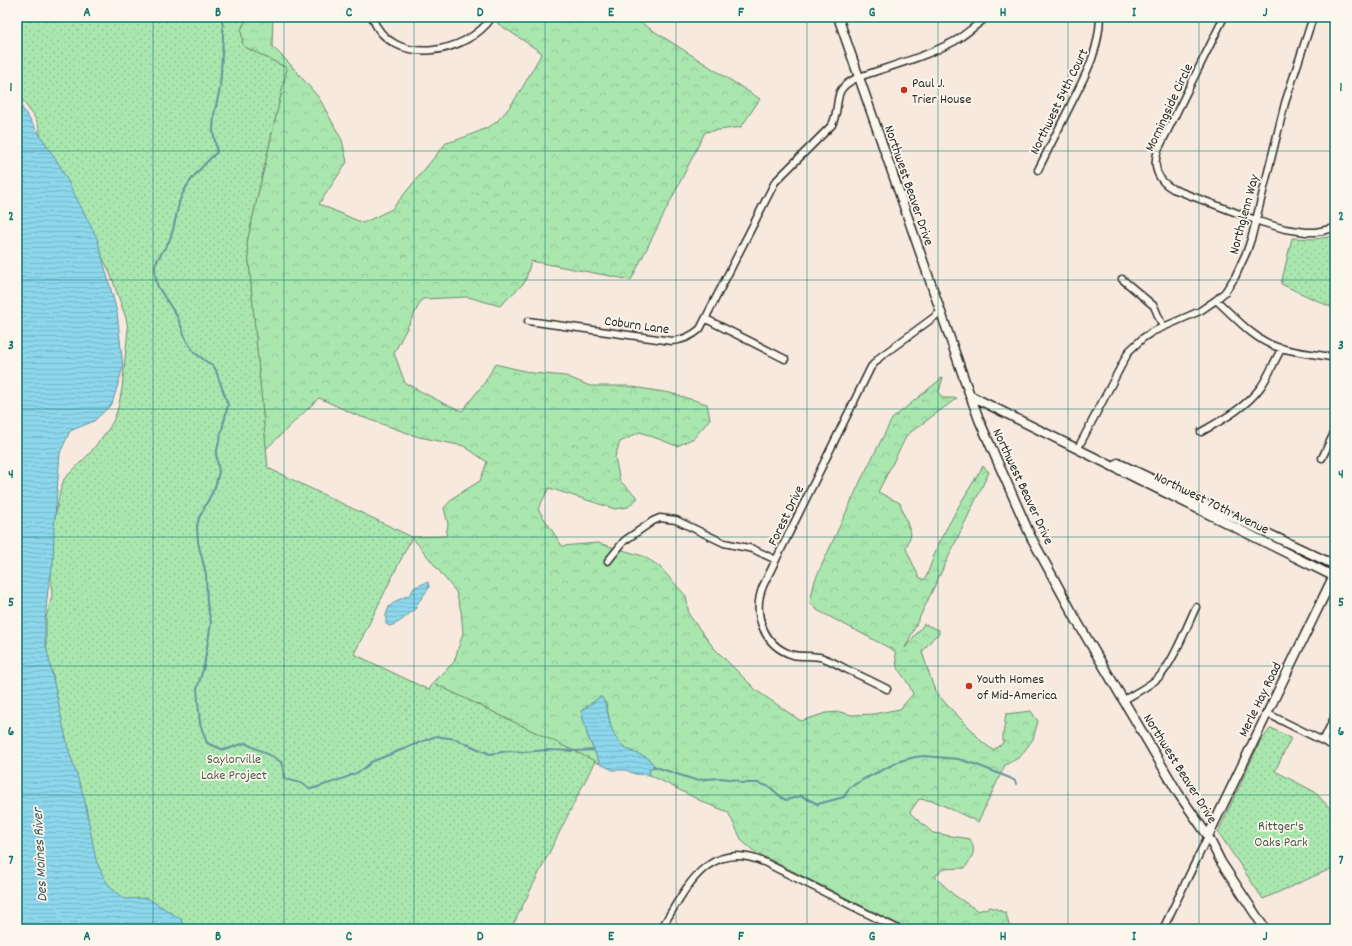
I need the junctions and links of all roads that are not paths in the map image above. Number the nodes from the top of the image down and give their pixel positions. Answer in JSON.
{"nodes":[{"id":1,"x":372,"y":17,"type":"edge"},
{"id":2,"x":492,"y":17,"type":"edge"},
{"id":3,"x":838,"y":17,"type":"edge"},
{"id":4,"x":987,"y":17,"type":"edge"},
{"id":5,"x":1100,"y":17,"type":"edge"},
{"id":6,"x":1224,"y":17,"type":"edge"},
{"id":7,"x":1312,"y":17,"type":"edge"},
{"id":8,"x":859,"y":77,"type":"junction"},
{"id":9,"x":1038,"y":170,"type":"dead end"},
{"id":10,"x":1255,"y":220,"type":"junction"},
{"id":11,"x":1335,"y":228,"type":"edge"},
{"id":12,"x":1122,"y":279,"type":"dead end"},
{"id":13,"x":1216,"y":300,"type":"junction"},
{"id":14,"x":941,"y":312,"type":"junction"},
{"id":15,"x":706,"y":319,"type":"junction"},
{"id":16,"x":528,"y":321,"type":"dead end"},
{"id":17,"x":1163,"y":327,"type":"junction"},
{"id":18,"x":1282,"y":348,"type":"junction"},
{"id":19,"x":1335,"y":358,"type":"edge"},
{"id":20,"x":785,"y":359,"type":"dead end"},
{"id":21,"x":970,"y":396,"type":"junction"},
{"id":22,"x":1335,"y":431,"type":"edge"},
{"id":23,"x":1201,"y":432,"type":"dead end"},
{"id":24,"x":1078,"y":448,"type":"junction"},
{"id":25,"x":1322,"y":458,"type":"dead end"},
{"id":26,"x":776,"y":560,"type":"junction"},
{"id":27,"x":608,"y":561,"type":"dead end"},
{"id":28,"x":1335,"y":565,"type":"edge"},
{"id":29,"x":1335,"y":576,"type":"edge"},
{"id":30,"x":1196,"y":607,"type":"dead end"},
{"id":31,"x":887,"y":689,"type":"dead end"},
{"id":32,"x":1124,"y":700,"type":"junction"},
{"id":33,"x":1266,"y":713,"type":"junction"},
{"id":34,"x":1335,"y":716,"type":"edge"},
{"id":35,"x":1323,"y":741,"type":"junction"},
{"id":36,"x":1335,"y":747,"type":"edge"},
{"id":37,"x":1208,"y":836,"type":"junction"},
{"id":38,"x":1335,"y":917,"type":"edge"},
{"id":39,"x":1335,"y":922,"type":"edge"},
{"id":40,"x":661,"y":929,"type":"edge"},
{"id":41,"x":898,"y":929,"type":"edge"},
{"id":42,"x":1163,"y":929,"type":"edge"},
{"id":43,"x":1265,"y":929,"type":"edge"}],
"edges":[{"from":1,"to":2,"type":"street"},
{"from":3,"to":8,"type":"main road","name":"Northwest Beaver Drive"},
{"from":4,"to":8,"type":"street","name":"Coburn Lane"},
{"from":5,"to":9,"type":"street","name":"Northwest 54th Court"},
{"from":6,"to":10,"type":"street","name":"Morningside Circle"},
{"from":7,"to":10,"type":"street","name":"Northglenn Way"},
{"from":8,"to":14,"type":"main road","name":"Northwest Beaver Drive"},
{"from":8,"to":15,"type":"street","name":"Coburn Lane"},
{"from":10,"to":11,"type":"street","name":"Morningside Circle"},
{"from":10,"to":13,"type":"street","name":"Northglenn Way"},
{"from":12,"to":17,"type":"street"},
{"from":13,"to":17,"type":"street","name":"Northglenn Way"},
{"from":13,"to":18,"type":"street"},
{"from":14,"to":21,"type":"main road","name":"Northwest Beaver Drive"},
{"from":14,"to":26,"type":"street","name":"Forest Drive"},
{"from":15,"to":16,"type":"street","name":"Coburn Lane"},
{"from":15,"to":20,"type":"street"},
{"from":17,"to":24,"type":"street","name":"Northglenn Way"},
{"from":18,"to":19,"type":"street"},
{"from":18,"to":23,"type":"street"},
{"from":21,"to":24,"type":"main road","name":"Northwest 70th Avenue"},
{"from":21,"to":32,"type":"main road","name":"Northwest Beaver Drive"},
{"from":22,"to":25,"type":"street"},
{"from":24,"to":28,"type":"main road","name":"Northwest 70th Avenue"},
{"from":24,"to":29,"type":"main road","name":"Northwest 70th Avenue"},
{"from":26,"to":27,"type":"street"},
{"from":26,"to":31,"type":"street","name":"Forest Drive"},
{"from":29,"to":33,"type":"main road","name":"Merle Hay Road"},
{"from":30,"to":32,"type":"street"},
{"from":32,"to":37,"type":"main road","name":"Northwest Beaver Drive"},
{"from":33,"to":35,"type":"street"},
{"from":33,"to":37,"type":"main road","name":"Merle Hay Road"},
{"from":34,"to":35,"type":"street"},
{"from":35,"to":36,"type":"street"},
{"from":37,"to":42,"type":"street"},
{"from":37,"to":43,"type":"main road","name":"Northwest Beaver Drive"},
{"from":38,"to":39,"type":"street"},
{"from":40,"to":41,"type":"street"}]}
